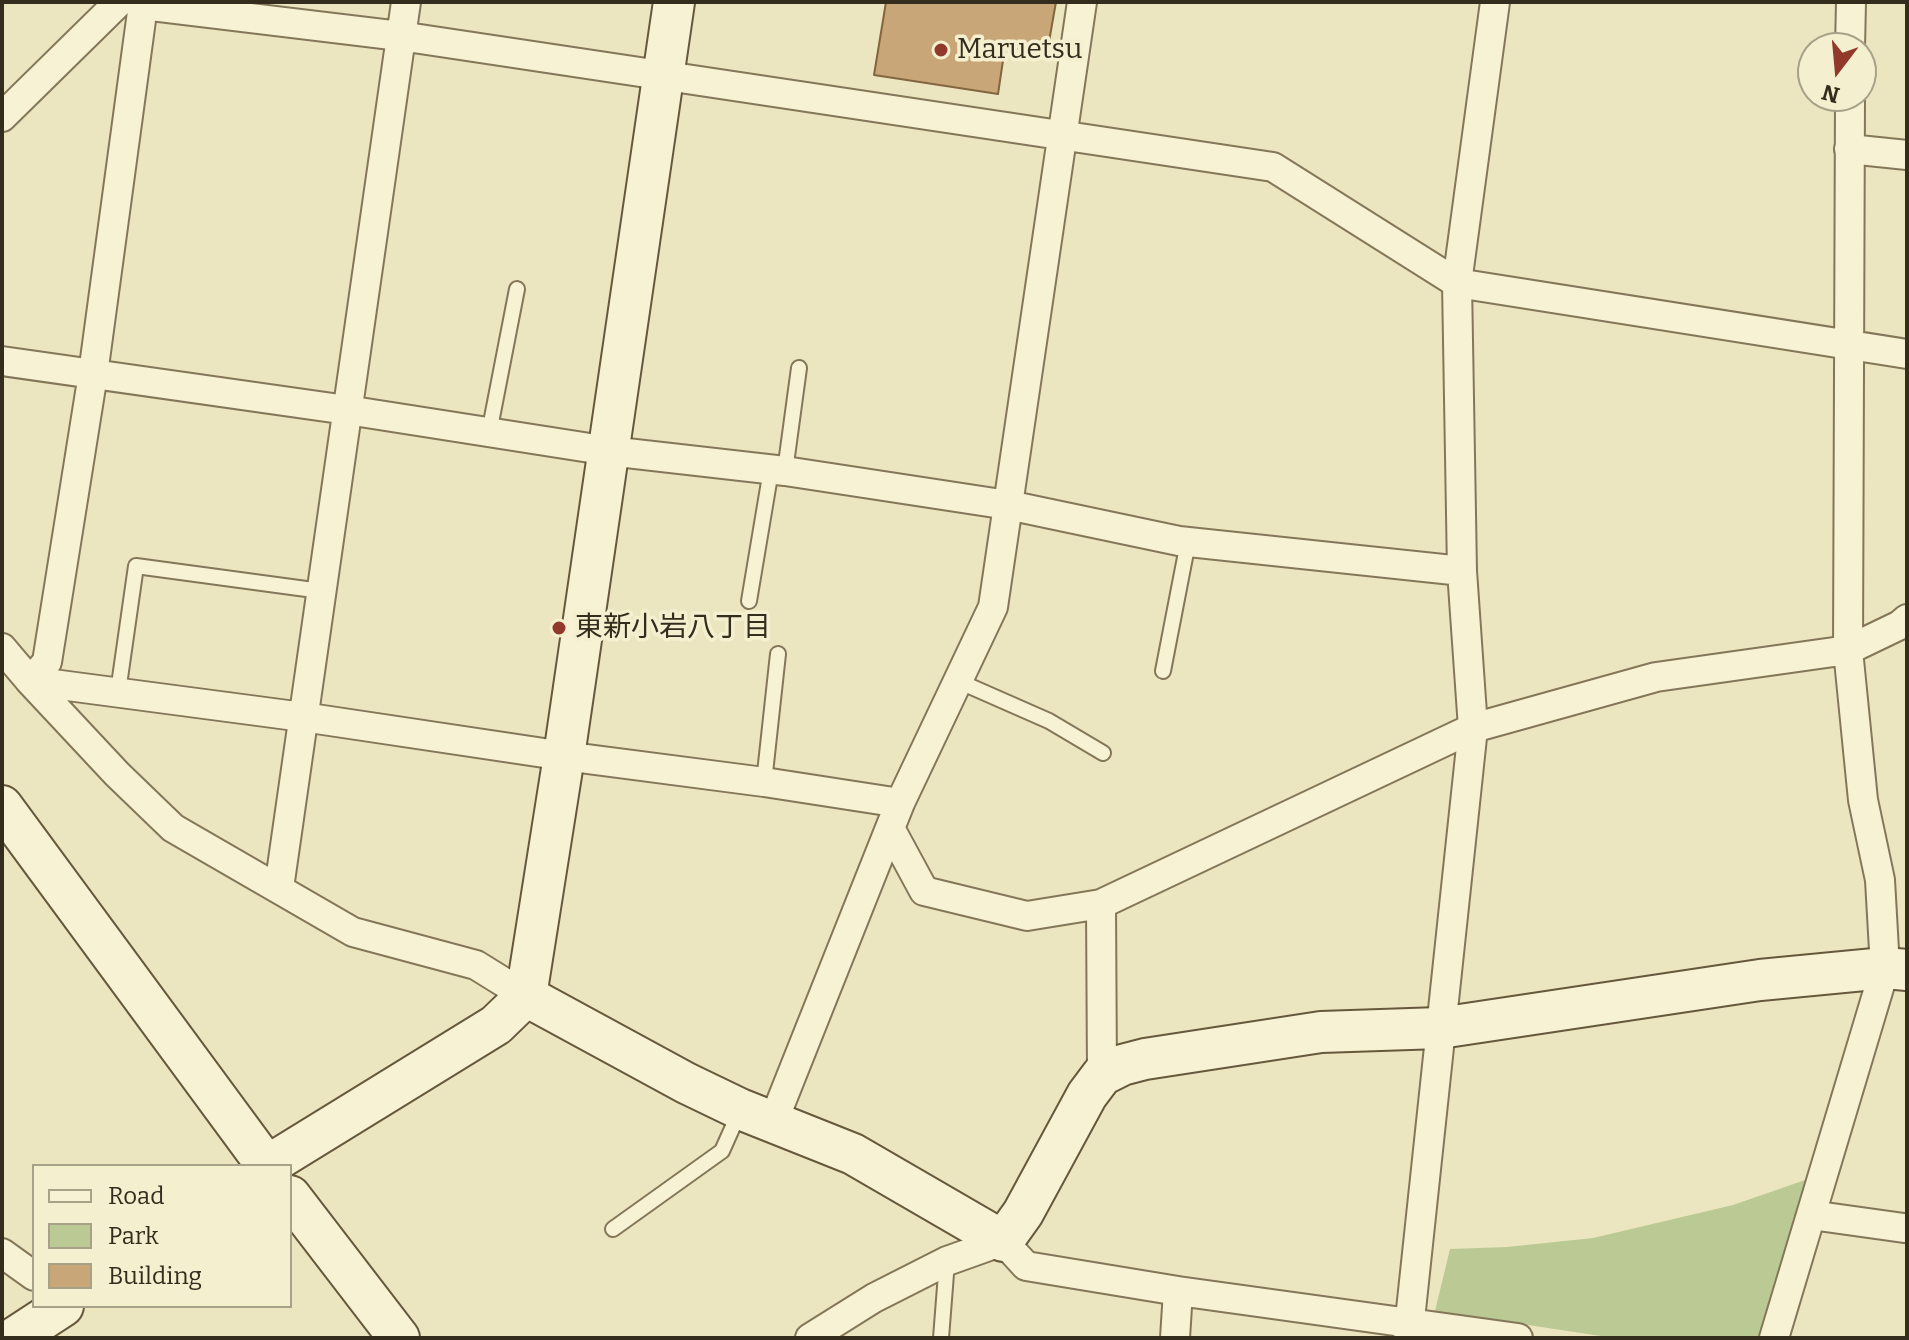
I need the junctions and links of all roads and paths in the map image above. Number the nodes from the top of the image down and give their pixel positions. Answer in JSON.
{"nodes":[{"id":1,"x":406,"y":2,"type":"edge"},
{"id":2,"x":674,"y":2,"type":"edge"},
{"id":3,"x":1082,"y":2,"type":"edge"},
{"id":4,"x":1495,"y":2,"type":"edge"},
{"id":5,"x":1851,"y":2,"type":"edge"},
{"id":6,"x":134,"y":3,"type":"edge"},
{"id":7,"x":1850,"y":32,"type":"edge"},
{"id":8,"x":400,"y":36,"type":"junction"},
{"id":9,"x":663,"y":75,"type":"junction"},
{"id":10,"x":1850,"y":112,"type":"edge"},
{"id":11,"x":2,"y":117,"type":"edge"},
{"id":12,"x":1063,"y":134,"type":"junction"},
{"id":13,"x":1849,"y":149,"type":"junction"},
{"id":14,"x":1907,"y":155,"type":"edge"},
{"id":15,"x":1457,"y":283,"type":"junction"},
{"id":16,"x":517,"y":289,"type":"dead end"},
{"id":17,"x":1848,"y":345,"type":"junction"},
{"id":18,"x":1907,"y":354,"type":"edge"},
{"id":19,"x":2,"y":361,"type":"edge"},
{"id":20,"x":799,"y":368,"type":"dead end"},
{"id":21,"x":93,"y":374,"type":"junction"},
{"id":22,"x":347,"y":410,"type":"junction"},
{"id":23,"x":489,"y":433,"type":"junction"},
{"id":24,"x":609,"y":451,"type":"junction"},
{"id":25,"x":778,"y":470,"type":"junction"},
{"id":26,"x":1008,"y":505,"type":"junction"},
{"id":27,"x":1188,"y":542,"type":"junction"},
{"id":28,"x":1462,"y":571,"type":"junction"},
{"id":29,"x":321,"y":591,"type":"junction"},
{"id":30,"x":749,"y":601,"type":"dead end"},
{"id":31,"x":1907,"y":619,"type":"edge"},
{"id":32,"x":2,"y":648,"type":"edge"},
{"id":33,"x":1848,"y":650,"type":"junction"},
{"id":34,"x":778,"y":654,"type":"dead end"},
{"id":35,"x":1163,"y":671,"type":"dead end"},
{"id":36,"x":30,"y":681,"type":"junction"},
{"id":37,"x":958,"y":681,"type":"junction"},
{"id":38,"x":118,"y":692,"type":"junction"},
{"id":39,"x":303,"y":717,"type":"junction"},
{"id":40,"x":1473,"y":728,"type":"junction"},
{"id":41,"x":1103,"y":753,"type":"dead end"},
{"id":42,"x":564,"y":756,"type":"junction"},
{"id":43,"x":764,"y":782,"type":"junction"},
{"id":44,"x":900,"y":803,"type":"junction"},
{"id":45,"x":2,"y":806,"type":"edge"},
{"id":46,"x":891,"y":830,"type":"junction"},
{"id":47,"x":279,"y":888,"type":"junction"},
{"id":48,"x":1101,"y":904,"type":"junction"},
{"id":49,"x":1896,"y":969,"type":"edge"},
{"id":50,"x":526,"y":996,"type":"junction"},
{"id":51,"x":1440,"y":1028,"type":"junction"},
{"id":52,"x":1102,"y":1075,"type":"junction"},
{"id":53,"x":757,"y":1115,"type":"junction"},
{"id":54,"x":266,"y":1164,"type":"edge"},
{"id":55,"x":270,"y":1164,"type":"edge"},
{"id":56,"x":292,"y":1199,"type":"edge"},
{"id":57,"x":1811,"y":1215,"type":"junction"},
{"id":58,"x":1904,"y":1228,"type":"dead end"},
{"id":59,"x":613,"y":1229,"type":"dead end"},
{"id":60,"x":1003,"y":1241,"type":"junction"},
{"id":61,"x":2,"y":1253,"type":"edge"},
{"id":62,"x":947,"y":1261,"type":"junction"},
{"id":63,"x":32,"y":1275,"type":"edge"},
{"id":64,"x":1178,"y":1291,"type":"junction"},
{"id":65,"x":60,"y":1308,"type":"edge"},
{"id":66,"x":1409,"y":1330,"type":"edge"},
{"id":67,"x":14,"y":1338,"type":"edge"},
{"id":68,"x":399,"y":1338,"type":"edge"},
{"id":69,"x":810,"y":1338,"type":"edge"},
{"id":70,"x":941,"y":1338,"type":"edge"},
{"id":71,"x":1175,"y":1338,"type":"edge"},
{"id":72,"x":1518,"y":1338,"type":"edge"},
{"id":73,"x":1774,"y":1338,"type":"edge"}],
"edges":[{"from":1,"to":8,"type":"street"},
{"from":2,"to":9,"type":"street"},
{"from":3,"to":12,"type":"street"},
{"from":4,"to":15,"type":"street"},
{"from":5,"to":7,"type":"street"},
{"from":6,"to":8,"type":"street"},
{"from":6,"to":11,"type":"street"},
{"from":6,"to":21,"type":"street"},
{"from":8,"to":9,"type":"street"},
{"from":8,"to":22,"type":"street"},
{"from":9,"to":12,"type":"street"},
{"from":9,"to":24,"type":"street"},
{"from":10,"to":13,"type":"street"},
{"from":12,"to":15,"type":"street"},
{"from":12,"to":26,"type":"street"},
{"from":13,"to":14,"type":"street"},
{"from":13,"to":17,"type":"street"},
{"from":15,"to":17,"type":"street"},
{"from":15,"to":28,"type":"street"},
{"from":16,"to":23,"type":"lane"},
{"from":17,"to":18,"type":"street"},
{"from":17,"to":33,"type":"street"},
{"from":19,"to":21,"type":"street"},
{"from":20,"to":25,"type":"lane"},
{"from":21,"to":22,"type":"street"},
{"from":21,"to":36,"type":"street"},
{"from":22,"to":23,"type":"street"},
{"from":22,"to":29,"type":"street"},
{"from":23,"to":24,"type":"street"},
{"from":24,"to":25,"type":"street"},
{"from":24,"to":42,"type":"street"},
{"from":25,"to":26,"type":"street"},
{"from":25,"to":30,"type":"lane"},
{"from":26,"to":27,"type":"street"},
{"from":26,"to":37,"type":"street"},
{"from":27,"to":28,"type":"street"},
{"from":27,"to":35,"type":"lane"},
{"from":28,"to":40,"type":"street"},
{"from":29,"to":38,"type":"lane"},
{"from":29,"to":39,"type":"street"},
{"from":31,"to":33,"type":"street"},
{"from":32,"to":36,"type":"street"},
{"from":33,"to":40,"type":"street"},
{"from":33,"to":49,"type":"street"},
{"from":34,"to":43,"type":"lane"},
{"from":36,"to":38,"type":"street"},
{"from":36,"to":47,"type":"street"},
{"from":37,"to":41,"type":"lane"},
{"from":37,"to":44,"type":"street"},
{"from":38,"to":39,"type":"street"},
{"from":39,"to":42,"type":"street"},
{"from":39,"to":47,"type":"street"},
{"from":40,"to":48,"type":"street"},
{"from":40,"to":51,"type":"street"},
{"from":42,"to":43,"type":"street"},
{"from":42,"to":50,"type":"street"},
{"from":43,"to":44,"type":"street"},
{"from":44,"to":46,"type":"street"},
{"from":45,"to":54,"type":"street"},
{"from":46,"to":48,"type":"street"},
{"from":46,"to":53,"type":"street"},
{"from":47,"to":50,"type":"street"},
{"from":48,"to":52,"type":"street"},
{"from":49,"to":51,"type":"street"},
{"from":49,"to":57,"type":"street"},
{"from":50,"to":53,"type":"street"},
{"from":50,"to":55,"type":"street"},
{"from":51,"to":52,"type":"street"},
{"from":51,"to":66,"type":"street"},
{"from":52,"to":60,"type":"street"},
{"from":53,"to":59,"type":"lane"},
{"from":53,"to":60,"type":"street"},
{"from":56,"to":68,"type":"street"},
{"from":57,"to":58,"type":"street"},
{"from":57,"to":73,"type":"street"},
{"from":60,"to":62,"type":"street"},
{"from":60,"to":64,"type":"street"},
{"from":61,"to":63,"type":"street"},
{"from":62,"to":69,"type":"street"},
{"from":62,"to":70,"type":"lane"},
{"from":64,"to":66,"type":"street"},
{"from":64,"to":71,"type":"street"},
{"from":65,"to":67,"type":"street"},
{"from":66,"to":72,"type":"street"}]}
